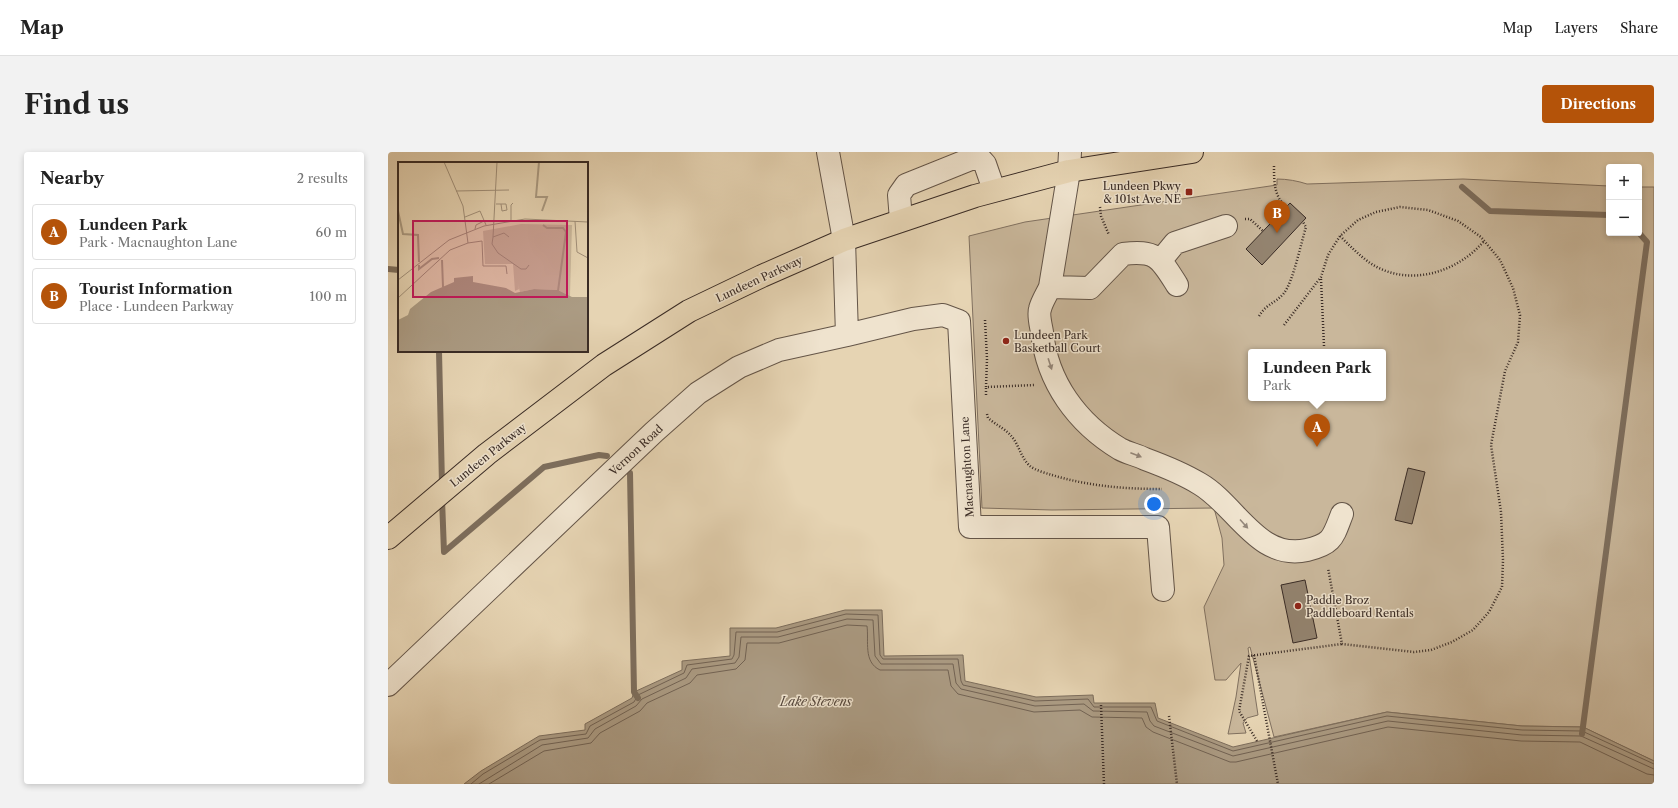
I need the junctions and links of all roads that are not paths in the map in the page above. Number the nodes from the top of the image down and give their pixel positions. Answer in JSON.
{"nodes":[{"id":1,"x":828,"y":152,"type":"edge"},
{"id":2,"x":1192,"y":152,"type":"edge"},
{"id":3,"x":976,"y":154,"type":"edge"},
{"id":4,"x":1070,"y":161,"type":"edge"},
{"id":5,"x":994,"y":190,"type":"junction"},
{"id":6,"x":901,"y":220,"type":"junction"},
{"id":7,"x":1226,"y":226,"type":"dead end"},
{"id":8,"x":844,"y":240,"type":"junction"},
{"id":9,"x":1161,"y":260,"type":"junction"},
{"id":10,"x":1176,"y":285,"type":"dead end"},
{"id":11,"x":1050,"y":287,"type":"junction"},
{"id":12,"x":847,"y":335,"type":"junction"},
{"id":13,"x":1342,"y":514,"type":"dead end"},
{"id":14,"x":388,"y":538,"type":"edge"},
{"id":15,"x":1163,"y":590,"type":"dead end"},
{"id":16,"x":388,"y":685,"type":"edge"}],
"edges":[{"from":1,"to":8,"type":"street"},
{"from":2,"to":4,"type":"main road","name":"Lundeen Parkway"},
{"from":3,"to":5,"type":"street"},
{"from":3,"to":6,"type":"street"},
{"from":4,"to":5,"type":"main road","name":"Lundeen Parkway"},
{"from":4,"to":11,"type":"street"},
{"from":5,"to":6,"type":"main road","name":"Lundeen Parkway"},
{"from":6,"to":8,"type":"main road","name":"Lundeen Parkway"},
{"from":7,"to":9,"type":"street"},
{"from":8,"to":12,"type":"street"},
{"from":8,"to":14,"type":"main road","name":"Lundeen Parkway"},
{"from":9,"to":10,"type":"street"},
{"from":9,"to":11,"type":"street"},
{"from":11,"to":13,"type":"street","one_way":true},
{"from":12,"to":15,"type":"street","name":"Macnaughton Lane"},
{"from":12,"to":16,"type":"street","name":"Vernon Road"}]}
